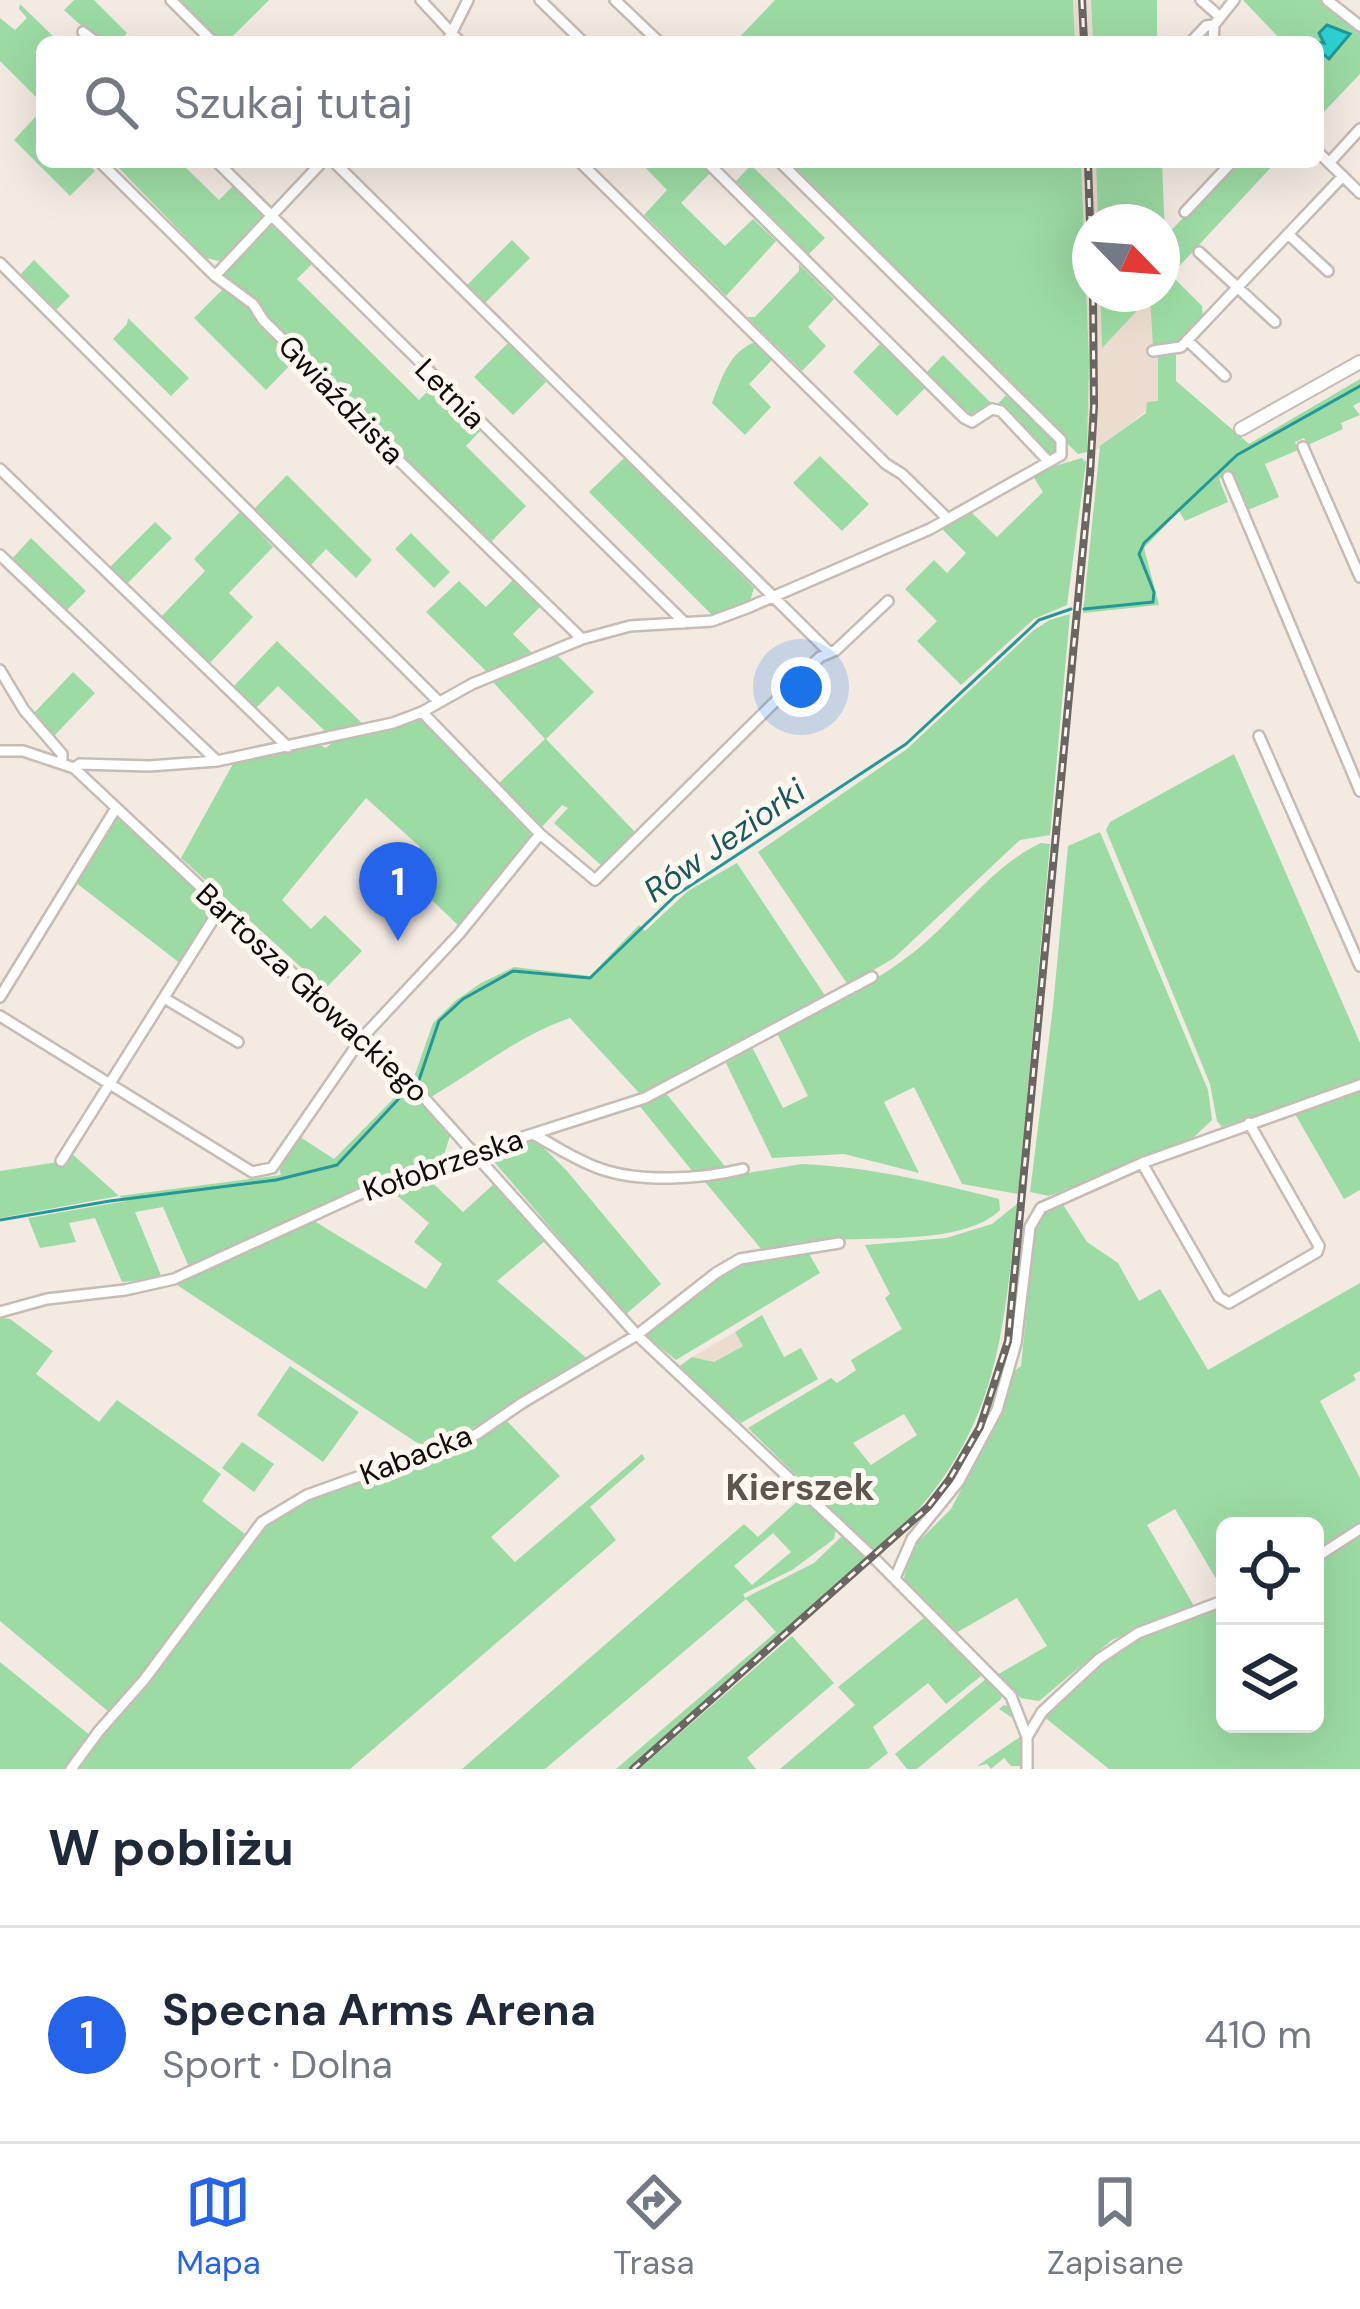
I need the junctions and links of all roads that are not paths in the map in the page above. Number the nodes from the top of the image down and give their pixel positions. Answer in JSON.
{"nodes":[{"id":1,"x":171,"y":0,"type":"edge"},
{"id":2,"x":421,"y":0,"type":"edge"},
{"id":3,"x":468,"y":0,"type":"edge"},
{"id":4,"x":540,"y":0,"type":"edge"},
{"id":5,"x":615,"y":0,"type":"edge"},
{"id":6,"x":1201,"y":0,"type":"edge"},
{"id":7,"x":1234,"y":0,"type":"edge"},
{"id":8,"x":1327,"y":0,"type":"edge"},
{"id":9,"x":1216,"y":21,"type":"junction"},
{"id":10,"x":1360,"y":26,"type":"edge"},
{"id":11,"x":83,"y":32,"type":"dead end"},
{"id":12,"x":88,"y":36,"type":"edge"},
{"id":13,"x":207,"y":36,"type":"edge"},
{"id":14,"x":451,"y":36,"type":"edge"},
{"id":15,"x":454,"y":36,"type":"edge"},
{"id":16,"x":578,"y":36,"type":"edge"},
{"id":17,"x":653,"y":36,"type":"edge"},
{"id":18,"x":1197,"y":36,"type":"edge"},
{"id":19,"x":1214,"y":36,"type":"edge"},
{"id":20,"x":1360,"y":129,"type":"edge"},
{"id":21,"x":1324,"y":158,"type":"edge"},
{"id":22,"x":1329,"y":163,"type":"junction"},
{"id":23,"x":106,"y":168,"type":"edge"},
{"id":24,"x":223,"y":168,"type":"edge"},
{"id":25,"x":317,"y":168,"type":"edge"},
{"id":26,"x":340,"y":168,"type":"edge"},
{"id":27,"x":586,"y":168,"type":"edge"},
{"id":28,"x":713,"y":168,"type":"edge"},
{"id":29,"x":786,"y":168,"type":"edge"},
{"id":30,"x":1226,"y":168,"type":"edge"},
{"id":31,"x":1343,"y":176,"type":"junction"},
{"id":32,"x":1360,"y":193,"type":"edge"},
{"id":33,"x":1185,"y":212,"type":"dead end"},
{"id":34,"x":272,"y":217,"type":"junction"},
{"id":35,"x":1288,"y":234,"type":"junction"},
{"id":36,"x":1199,"y":252,"type":"dead end"},
{"id":37,"x":0,"y":263,"type":"edge"},
{"id":38,"x":1328,"y":271,"type":"dead end"},
{"id":39,"x":215,"y":276,"type":"junction"},
{"id":40,"x":1237,"y":287,"type":"junction"},
{"id":41,"x":1275,"y":322,"type":"dead end"},
{"id":42,"x":1187,"y":340,"type":"junction"},
{"id":43,"x":1153,"y":351,"type":"dead end"},
{"id":44,"x":1360,"y":362,"type":"edge"},
{"id":45,"x":1226,"y":376,"type":"dead end"},
{"id":46,"x":1241,"y":429,"type":"dead end"},
{"id":47,"x":1303,"y":447,"type":"dead end"},
{"id":48,"x":1049,"y":462,"type":"junction"},
{"id":49,"x":0,"y":469,"type":"edge"},
{"id":50,"x":1228,"y":478,"type":"dead end"},
{"id":51,"x":948,"y":519,"type":"junction"},
{"id":52,"x":0,"y":555,"type":"edge"},
{"id":53,"x":1360,"y":577,"type":"edge"},
{"id":54,"x":772,"y":597,"type":"junction"},
{"id":55,"x":887,"y":601,"type":"dead end"},
{"id":56,"x":685,"y":623,"type":"junction"},
{"id":57,"x":582,"y":639,"type":"junction"},
{"id":58,"x":829,"y":652,"type":"junction"},
{"id":59,"x":0,"y":670,"type":"edge"},
{"id":60,"x":439,"y":702,"type":"junction"},
{"id":61,"x":422,"y":712,"type":"junction"},
{"id":62,"x":1259,"y":736,"type":"dead end"},
{"id":63,"x":288,"y":747,"type":"junction"},
{"id":64,"x":0,"y":751,"type":"edge"},
{"id":65,"x":217,"y":761,"type":"junction"},
{"id":66,"x":62,"y":762,"type":"junction"},
{"id":67,"x":74,"y":768,"type":"junction"},
{"id":68,"x":1360,"y":791,"type":"edge"},
{"id":69,"x":116,"y":808,"type":"junction"},
{"id":70,"x":540,"y":834,"type":"junction"},
{"id":71,"x":221,"y":907,"type":"junction"},
{"id":72,"x":1360,"y":966,"type":"edge"},
{"id":73,"x":872,"y":977,"type":"dead end"},
{"id":74,"x":0,"y":998,"type":"edge"},
{"id":75,"x":164,"y":998,"type":"junction"},
{"id":76,"x":0,"y":1016,"type":"edge"},
{"id":77,"x":361,"y":1040,"type":"junction"},
{"id":78,"x":238,"y":1042,"type":"dead end"},
{"id":79,"x":109,"y":1084,"type":"junction"},
{"id":80,"x":1360,"y":1085,"type":"edge"},
{"id":81,"x":1250,"y":1123,"type":"junction"},
{"id":82,"x":532,"y":1134,"type":"junction"},
{"id":83,"x":475,"y":1154,"type":"junction"},
{"id":84,"x":61,"y":1161,"type":"dead end"},
{"id":85,"x":1142,"y":1162,"type":"junction"},
{"id":86,"x":743,"y":1169,"type":"dead end"},
{"id":87,"x":839,"y":1243,"type":"dead end"},
{"id":88,"x":0,"y":1312,"type":"edge"},
{"id":89,"x":637,"y":1335,"type":"junction"},
{"id":90,"x":1360,"y":1529,"type":"edge"},
{"id":91,"x":1324,"y":1552,"type":"edge"},
{"id":92,"x":895,"y":1578,"type":"junction"},
{"id":93,"x":1216,"y":1604,"type":"edge"},
{"id":94,"x":1048,"y":1704,"type":"junction"},
{"id":95,"x":1017,"y":1705,"type":"junction"},
{"id":96,"x":1028,"y":1737,"type":"junction"},
{"id":97,"x":71,"y":1769,"type":"edge"},
{"id":98,"x":1027,"y":1769,"type":"edge"}],
"edges":[{"from":1,"to":13,"type":"street"},
{"from":2,"to":14,"type":"street"},
{"from":3,"to":15,"type":"street"},
{"from":4,"to":16,"type":"street"},
{"from":5,"to":17,"type":"street"},
{"from":6,"to":9,"type":"street"},
{"from":7,"to":9,"type":"street"},
{"from":8,"to":10,"type":"street"},
{"from":9,"to":18,"type":"street"},
{"from":9,"to":19,"type":"street"},
{"from":11,"to":12,"type":"street"},
{"from":20,"to":22,"type":"street"},
{"from":21,"to":22,"type":"street"},
{"from":22,"to":31,"type":"street"},
{"from":23,"to":39,"type":"street","name":"Gwiaździsta"},
{"from":24,"to":34,"type":"street","name":"Letnia"},
{"from":25,"to":34,"type":"street"},
{"from":26,"to":54,"type":"street"},
{"from":27,"to":51,"type":"street"},
{"from":28,"to":48,"type":"street"},
{"from":29,"to":48,"type":"street"},
{"from":30,"to":33,"type":"street"},
{"from":31,"to":32,"type":"street"},
{"from":31,"to":35,"type":"street"},
{"from":34,"to":39,"type":"street"},
{"from":34,"to":56,"type":"street","name":"Letnia"},
{"from":35,"to":38,"type":"street"},
{"from":35,"to":40,"type":"street"},
{"from":36,"to":40,"type":"street"},
{"from":37,"to":60,"type":"street"},
{"from":39,"to":57,"type":"street","name":"Gwiaździsta"},
{"from":40,"to":41,"type":"street"},
{"from":40,"to":42,"type":"street"},
{"from":42,"to":43,"type":"street"},
{"from":42,"to":45,"type":"street"},
{"from":44,"to":46,"type":"street"},
{"from":47,"to":53,"type":"street"},
{"from":48,"to":51,"type":"street"},
{"from":49,"to":63,"type":"street"},
{"from":50,"to":68,"type":"street"},
{"from":51,"to":54,"type":"street"},
{"from":52,"to":65,"type":"street"},
{"from":54,"to":56,"type":"street"},
{"from":54,"to":58,"type":"street"},
{"from":55,"to":58,"type":"street"},
{"from":56,"to":57,"type":"street"},
{"from":57,"to":60,"type":"street"},
{"from":58,"to":70,"type":"street"},
{"from":59,"to":66,"type":"street"},
{"from":60,"to":61,"type":"street"},
{"from":61,"to":63,"type":"street"},
{"from":61,"to":70,"type":"street"},
{"from":62,"to":72,"type":"street"},
{"from":63,"to":65,"type":"street"},
{"from":64,"to":66,"type":"street"},
{"from":65,"to":67,"type":"street"},
{"from":66,"to":67,"type":"street"},
{"from":67,"to":69,"type":"street","name":"Bartosza Głowackiego"},
{"from":69,"to":71,"type":"street","name":"Bartosza Głowackiego"},
{"from":69,"to":74,"type":"street"},
{"from":70,"to":77,"type":"street"},
{"from":71,"to":75,"type":"street"},
{"from":71,"to":77,"type":"street","name":"Bartosza Głowackiego"},
{"from":73,"to":82,"type":"street","name":"Kołobrzeska"},
{"from":75,"to":78,"type":"street"},
{"from":75,"to":79,"type":"street"},
{"from":76,"to":79,"type":"street"},
{"from":77,"to":79,"type":"street"},
{"from":77,"to":83,"type":"street","name":"Bartosza Głowackiego"},
{"from":79,"to":84,"type":"street"},
{"from":80,"to":81,"type":"street"},
{"from":81,"to":85,"type":"street"},
{"from":81,"to":85,"type":"street"},
{"from":82,"to":83,"type":"street","name":"Kołobrzeska"},
{"from":82,"to":86,"type":"street"},
{"from":83,"to":88,"type":"street","name":"Kołobrzeska"},
{"from":83,"to":89,"type":"street","name":"Bartosza Głowackiego"},
{"from":85,"to":92,"type":"street"},
{"from":87,"to":89,"type":"street","name":"Kabacka"},
{"from":89,"to":92,"type":"street","name":"Bartosza Głowackiego"},
{"from":89,"to":97,"type":"street","name":"Kabacka"},
{"from":90,"to":91,"type":"street"},
{"from":92,"to":95,"type":"street","name":"Bartosza Głowackiego"},
{"from":93,"to":94,"type":"street"},
{"from":94,"to":95,"type":"street"},
{"from":94,"to":96,"type":"street"},
{"from":95,"to":96,"type":"street"},
{"from":96,"to":98,"type":"street"}]}
